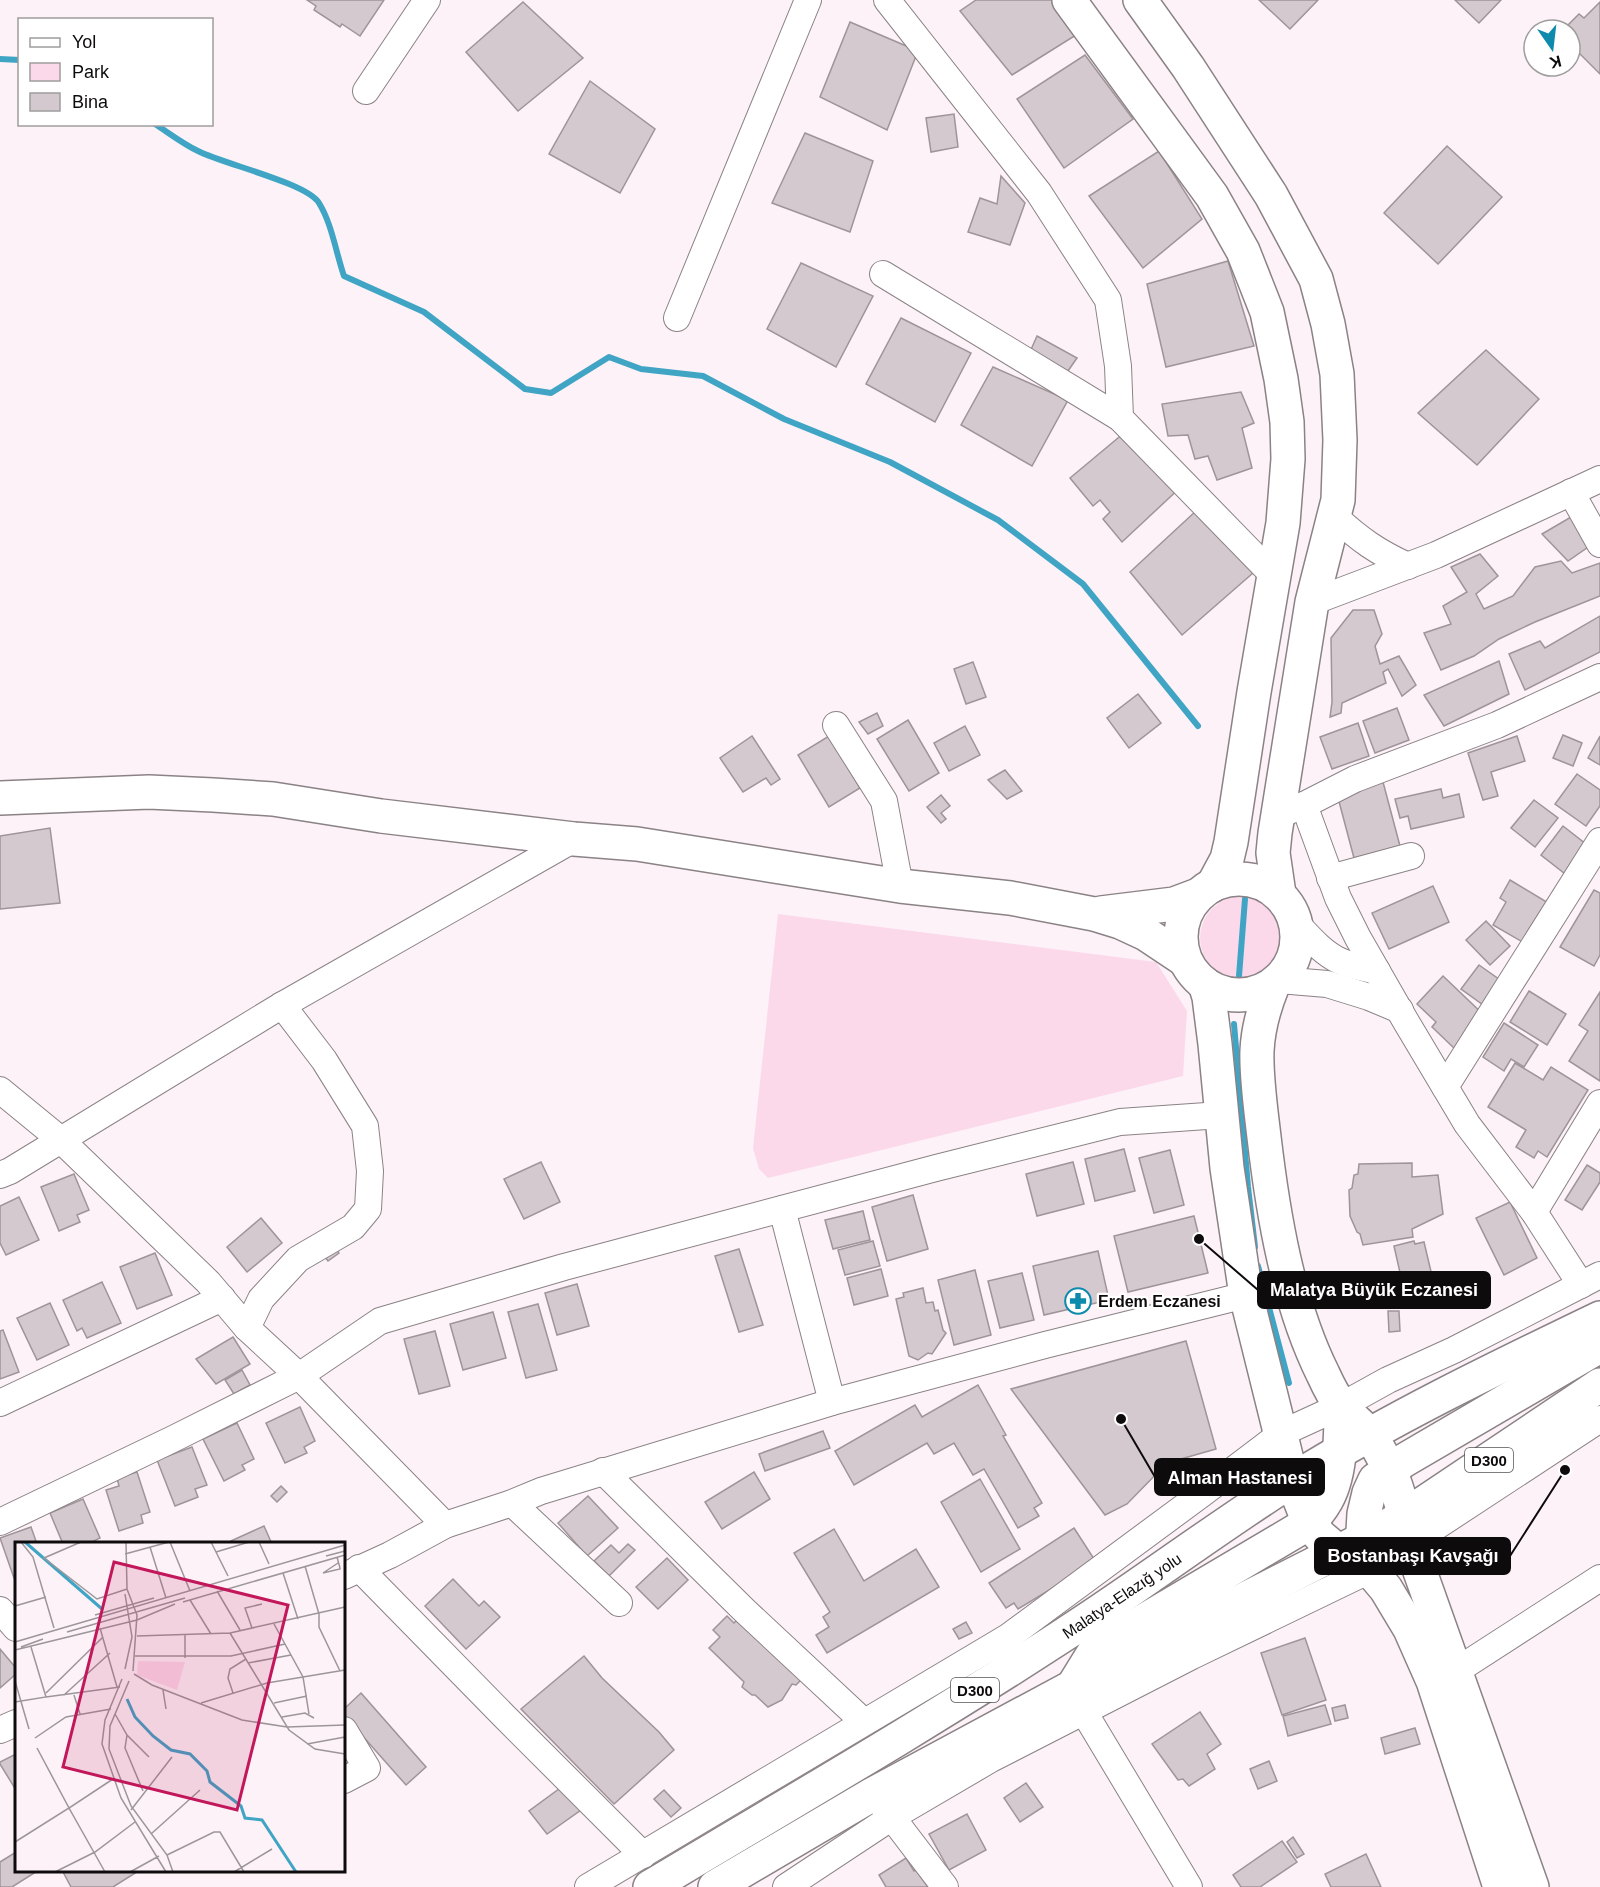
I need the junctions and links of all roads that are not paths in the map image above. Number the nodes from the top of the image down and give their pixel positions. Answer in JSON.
{"nodes":[{"id":1,"x":427,"y":0,"type":"edge"},
{"id":2,"x":807,"y":0,"type":"edge"},
{"id":3,"x":887,"y":0,"type":"edge"},
{"id":4,"x":1069,"y":0,"type":"edge"},
{"id":5,"x":1140,"y":0,"type":"edge"},
{"id":6,"x":366,"y":91,"type":"dead end"},
{"id":7,"x":883,"y":274,"type":"dead end"},
{"id":8,"x":677,"y":318,"type":"dead end"},
{"id":9,"x":1120,"y":418,"type":"junction"},
{"id":10,"x":1600,"y":479,"type":"edge"},
{"id":11,"x":1571,"y":492,"type":"junction"},
{"id":12,"x":1334,"y":516,"type":"junction"},
{"id":13,"x":1600,"y":544,"type":"edge"},
{"id":14,"x":1408,"y":566,"type":"junction"},
{"id":15,"x":1273,"y":575,"type":"junction"},
{"id":16,"x":1312,"y":602,"type":"junction"},
{"id":17,"x":1600,"y":677,"type":"edge"},
{"id":18,"x":836,"y":724,"type":"dead end"},
{"id":19,"x":0,"y":798,"type":"edge"},
{"id":20,"x":1291,"y":810,"type":"junction"},
{"id":21,"x":574,"y":839,"type":"junction"},
{"id":22,"x":1600,"y":841,"type":"edge"},
{"id":23,"x":1411,"y":856,"type":"dead end"},
{"id":24,"x":1330,"y":878,"type":"junction"},
{"id":25,"x":900,"y":886,"type":"junction"},
{"id":26,"x":1206,"y":890,"type":"junction"},
{"id":27,"x":1279,"y":894,"type":"junction"},
{"id":28,"x":1094,"y":914,"type":"junction"},
{"id":29,"x":1297,"y":924,"type":"junction"},
{"id":30,"x":1185,"y":960,"type":"junction"},
{"id":31,"x":1377,"y":971,"type":"junction"},
{"id":32,"x":1276,"y":982,"type":"junction"},
{"id":33,"x":1205,"y":984,"type":"junction"},
{"id":34,"x":282,"y":1005,"type":"junction"},
{"id":35,"x":1400,"y":1010,"type":"junction"},
{"id":36,"x":1445,"y":1087,"type":"junction"},
{"id":37,"x":0,"y":1090,"type":"edge"},
{"id":38,"x":1600,"y":1103,"type":"edge"},
{"id":39,"x":1221,"y":1115,"type":"junction"},
{"id":40,"x":61,"y":1140,"type":"junction"},
{"id":41,"x":0,"y":1175,"type":"edge"},
{"id":42,"x":782,"y":1209,"type":"junction"},
{"id":43,"x":1534,"y":1212,"type":"junction"},
{"id":44,"x":1591,"y":1280,"type":"edge"},
{"id":45,"x":1246,"y":1295,"type":"junction"},
{"id":46,"x":222,"y":1298,"type":"junction"},
{"id":47,"x":1600,"y":1318,"type":"edge"},
{"id":48,"x":247,"y":1328,"type":"junction"},
{"id":49,"x":1600,"y":1346,"type":"edge"},
{"id":50,"x":299,"y":1376,"type":"junction"},
{"id":51,"x":1600,"y":1385,"type":"edge"},
{"id":52,"x":832,"y":1402,"type":"junction"},
{"id":53,"x":0,"y":1403,"type":"edge"},
{"id":54,"x":1341,"y":1406,"type":"junction"},
{"id":55,"x":1600,"y":1419,"type":"edge"},
{"id":56,"x":1282,"y":1433,"type":"junction"},
{"id":57,"x":1369,"y":1434,"type":"junction"},
{"id":58,"x":1340,"y":1452,"type":"junction"},
{"id":59,"x":1396,"y":1465,"type":"junction"},
{"id":60,"x":603,"y":1472,"type":"junction"},
{"id":61,"x":1284,"y":1486,"type":"junction"},
{"id":62,"x":512,"y":1503,"type":"junction"},
{"id":63,"x":1415,"y":1520,"type":"junction"},
{"id":64,"x":0,"y":1522,"type":"edge"},
{"id":65,"x":445,"y":1525,"type":"junction"},
{"id":66,"x":1304,"y":1526,"type":"junction"},
{"id":67,"x":1358,"y":1554,"type":"junction"},
{"id":68,"x":351,"y":1572,"type":"edge"},
{"id":69,"x":1600,"y":1578,"type":"edge"},
{"id":70,"x":619,"y":1603,"type":"dead end"},
{"id":71,"x":0,"y":1610,"type":"edge"},
{"id":72,"x":15,"y":1627,"type":"edge"},
{"id":73,"x":1445,"y":1676,"type":"junction"},
{"id":74,"x":1078,"y":1699,"type":"junction"},
{"id":75,"x":864,"y":1722,"type":"junction"},
{"id":76,"x":15,"y":1723,"type":"edge"},
{"id":77,"x":0,"y":1730,"type":"edge"},
{"id":78,"x":345,"y":1732,"type":"edge"},
{"id":79,"x":345,"y":1779,"type":"edge"},
{"id":80,"x":883,"y":1805,"type":"junction"},
{"id":81,"x":643,"y":1855,"type":"junction"},
{"id":82,"x":588,"y":1887,"type":"edge"},
{"id":83,"x":650,"y":1887,"type":"edge"},
{"id":84,"x":715,"y":1887,"type":"edge"},
{"id":85,"x":786,"y":1887,"type":"edge"},
{"id":86,"x":945,"y":1887,"type":"edge"},
{"id":87,"x":1189,"y":1887,"type":"edge"},
{"id":88,"x":1500,"y":1887,"type":"edge"},
{"id":89,"x":1532,"y":1887,"type":"edge"}],
"edges":[{"from":1,"to":6,"type":"street"},
{"from":2,"to":8,"type":"street"},
{"from":3,"to":9,"type":"street"},
{"from":4,"to":15,"type":"main road"},
{"from":5,"to":12,"type":"main road"},
{"from":7,"to":9,"type":"street"},
{"from":9,"to":15,"type":"street"},
{"from":10,"to":11,"type":"street"},
{"from":11,"to":13,"type":"street"},
{"from":11,"to":14,"type":"street"},
{"from":12,"to":14,"type":"street"},
{"from":12,"to":16,"type":"main road"},
{"from":14,"to":16,"type":"street"},
{"from":15,"to":26,"type":"main road"},
{"from":16,"to":20,"type":"main road"},
{"from":17,"to":20,"type":"street"},
{"from":18,"to":25,"type":"street"},
{"from":19,"to":21,"type":"main road"},
{"from":20,"to":24,"type":"street"},
{"from":20,"to":27,"type":"main road"},
{"from":21,"to":25,"type":"main road"},
{"from":21,"to":34,"type":"street"},
{"from":22,"to":36,"type":"street"},
{"from":23,"to":24,"type":"street"},
{"from":24,"to":31,"type":"street"},
{"from":25,"to":28,"type":"main road"},
{"from":26,"to":27,"type":"main road"},
{"from":26,"to":28,"type":"main road"},
{"from":26,"to":30,"type":"main road"},
{"from":27,"to":29,"type":"main road"},
{"from":28,"to":30,"type":"main road"},
{"from":29,"to":31,"type":"street"},
{"from":29,"to":32,"type":"main road"},
{"from":30,"to":33,"type":"main road"},
{"from":31,"to":35,"type":"street"},
{"from":32,"to":33,"type":"main road"},
{"from":32,"to":35,"type":"street"},
{"from":32,"to":54,"type":"main road"},
{"from":33,"to":39,"type":"main road"},
{"from":34,"to":40,"type":"street"},
{"from":34,"to":48,"type":"street"},
{"from":35,"to":36,"type":"street"},
{"from":36,"to":43,"type":"street"},
{"from":37,"to":40,"type":"street"},
{"from":38,"to":43,"type":"street"},
{"from":39,"to":42,"type":"street"},
{"from":39,"to":45,"type":"main road"},
{"from":40,"to":41,"type":"street"},
{"from":40,"to":46,"type":"street"},
{"from":42,"to":50,"type":"street"},
{"from":42,"to":52,"type":"street"},
{"from":43,"to":44,"type":"street"},
{"from":44,"to":54,"type":"street"},
{"from":45,"to":52,"type":"street"},
{"from":45,"to":56,"type":"main road"},
{"from":46,"to":48,"type":"street"},
{"from":46,"to":53,"type":"street"},
{"from":47,"to":57,"type":"main road","name":"Malatya-Elazığ yolu","number":"D300"},
{"from":48,"to":50,"type":"street"},
{"from":49,"to":59,"type":"main road"},
{"from":50,"to":64,"type":"street"},
{"from":50,"to":65,"type":"street"},
{"from":51,"to":63,"type":"main road","number":"D300"},
{"from":52,"to":60,"type":"street"},
{"from":54,"to":56,"type":"street"},
{"from":54,"to":57,"type":"main road"},
{"from":54,"to":58,"type":"main road"},
{"from":55,"to":63,"type":"street"},
{"from":56,"to":61,"type":"main road"},
{"from":56,"to":75,"type":"street"},
{"from":57,"to":58,"type":"main road","name":"Malatya-Elazığ yolu","number":"D300"},
{"from":57,"to":59,"type":"main road"},
{"from":58,"to":61,"type":"main road","name":"Malatya-Elazığ yolu","number":"D300"},
{"from":58,"to":66,"type":"main road"},
{"from":59,"to":63,"type":"main road"},
{"from":59,"to":67,"type":"main road"},
{"from":60,"to":62,"type":"street"},
{"from":60,"to":75,"type":"street"},
{"from":61,"to":66,"type":"main road"},
{"from":61,"to":83,"type":"main road","name":"Malatya-Elazığ yolu","number":"D300"},
{"from":62,"to":65,"type":"street"},
{"from":62,"to":70,"type":"street"},
{"from":63,"to":67,"type":"main road","number":"D300"},
{"from":63,"to":73,"type":"main road"},
{"from":65,"to":68,"type":"street"},
{"from":66,"to":67,"type":"main road"},
{"from":66,"to":74,"type":"main road"},
{"from":67,"to":73,"type":"main road"},
{"from":67,"to":74,"type":"main road","number":"D300"},
{"from":68,"to":81,"type":"street"},
{"from":69,"to":73,"type":"street"},
{"from":71,"to":72,"type":"street"},
{"from":73,"to":88,"type":"main road"},
{"from":73,"to":89,"type":"main road"},
{"from":74,"to":80,"type":"main road","number":"D300"},
{"from":74,"to":87,"type":"street"},
{"from":75,"to":81,"type":"street"},
{"from":76,"to":77,"type":"street"},
{"from":78,"to":79,"type":"street"},
{"from":80,"to":84,"type":"main road","number":"D300"},
{"from":80,"to":85,"type":"street"},
{"from":80,"to":86,"type":"street"},
{"from":81,"to":82,"type":"street"}]}
